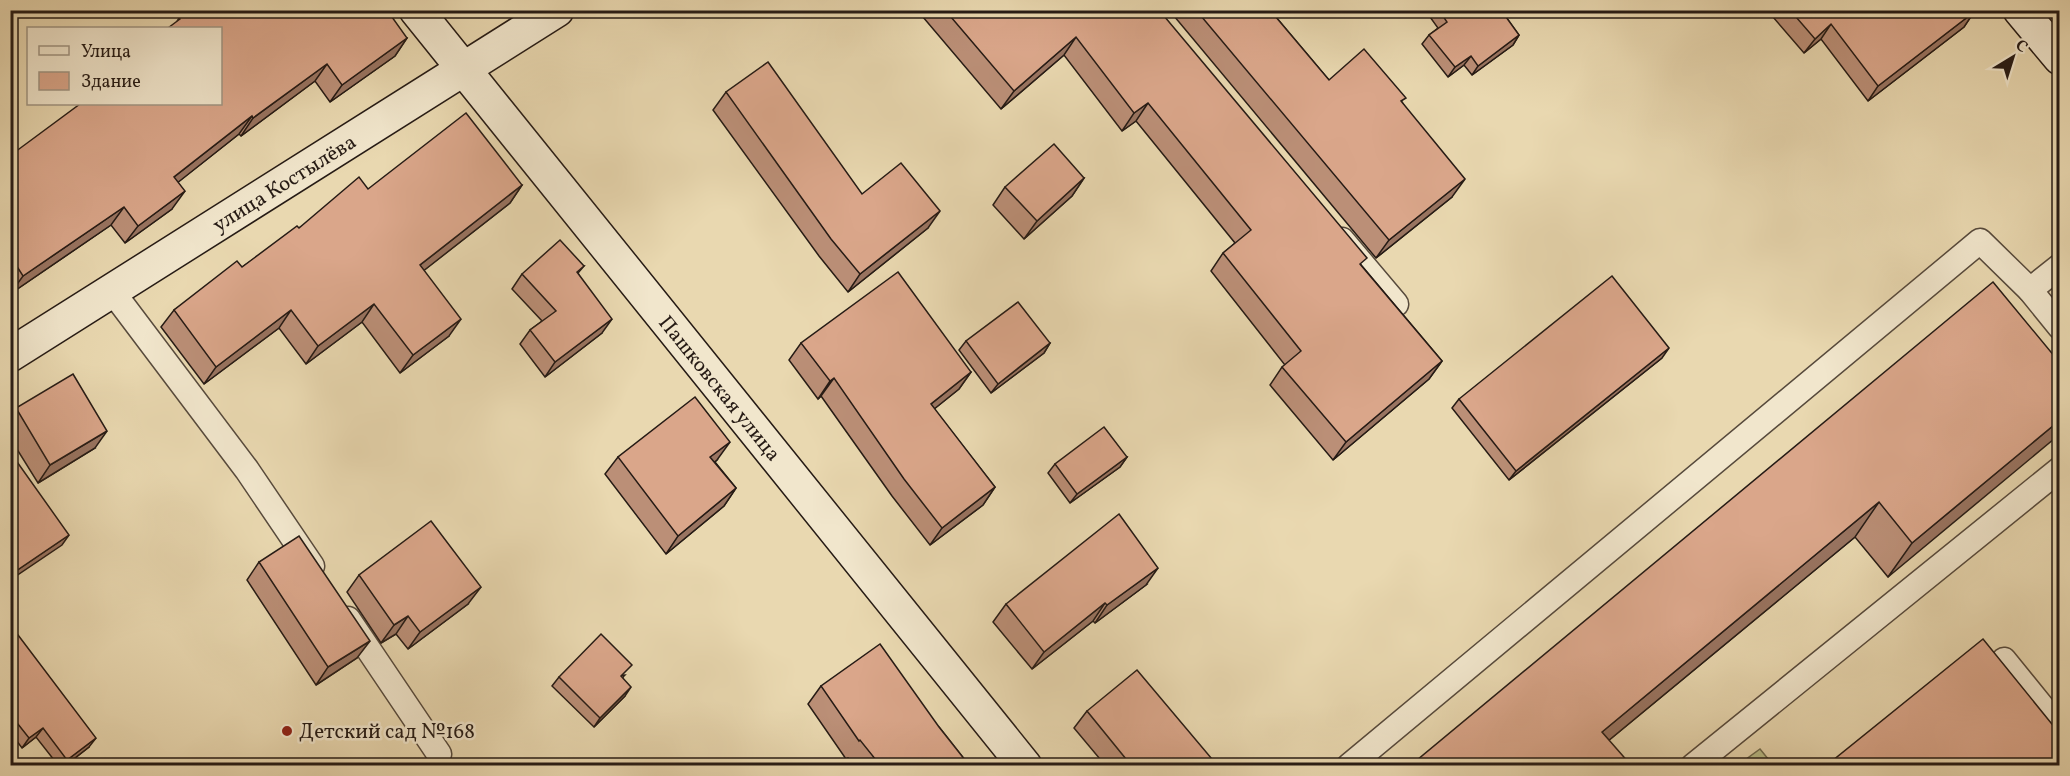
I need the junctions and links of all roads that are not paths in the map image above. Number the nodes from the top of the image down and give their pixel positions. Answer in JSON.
{"nodes":[{"id":1,"x":416,"y":10,"type":"edge"},
{"id":2,"x":557,"y":10,"type":"edge"},
{"id":3,"x":2020,"y":10,"type":"edge"},
{"id":4,"x":2060,"y":58,"type":"edge"},
{"id":5,"x":464,"y":71,"type":"junction"},
{"id":6,"x":1327,"y":222,"type":"edge"},
{"id":7,"x":2060,"y":266,"type":"edge"},
{"id":8,"x":2030,"y":290,"type":"junction"},
{"id":9,"x":112,"y":291,"type":"junction"},
{"id":10,"x":1396,"y":304,"type":"edge"},
{"id":11,"x":2060,"y":327,"type":"edge"},
{"id":12,"x":10,"y":355,"type":"edge"},
{"id":13,"x":2060,"y":468,"type":"edge"},
{"id":14,"x":2004,"y":660,"type":"dead end"},
{"id":15,"x":2060,"y":729,"type":"edge"},
{"id":16,"x":439,"y":754,"type":"dead end"},
{"id":17,"x":1025,"y":765,"type":"edge"},
{"id":18,"x":1350,"y":765,"type":"edge"},
{"id":19,"x":1693,"y":765,"type":"edge"}],
"edges":[{"from":1,"to":5,"type":"street","name":"Пашковская улица"},
{"from":2,"to":5,"type":"street","name":"улица Костылёва"},
{"from":3,"to":4,"type":"street"},
{"from":5,"to":9,"type":"street","name":"улица Костылёва"},
{"from":5,"to":17,"type":"street","name":"Пашковская улица"},
{"from":6,"to":10,"type":"lane"},
{"from":7,"to":8,"type":"lane"},
{"from":8,"to":11,"type":"lane"},
{"from":8,"to":18,"type":"lane"},
{"from":9,"to":12,"type":"street","name":"улица Костылёва"},
{"from":9,"to":16,"type":"lane"},
{"from":13,"to":19,"type":"lane"},
{"from":14,"to":15,"type":"lane"}]}
